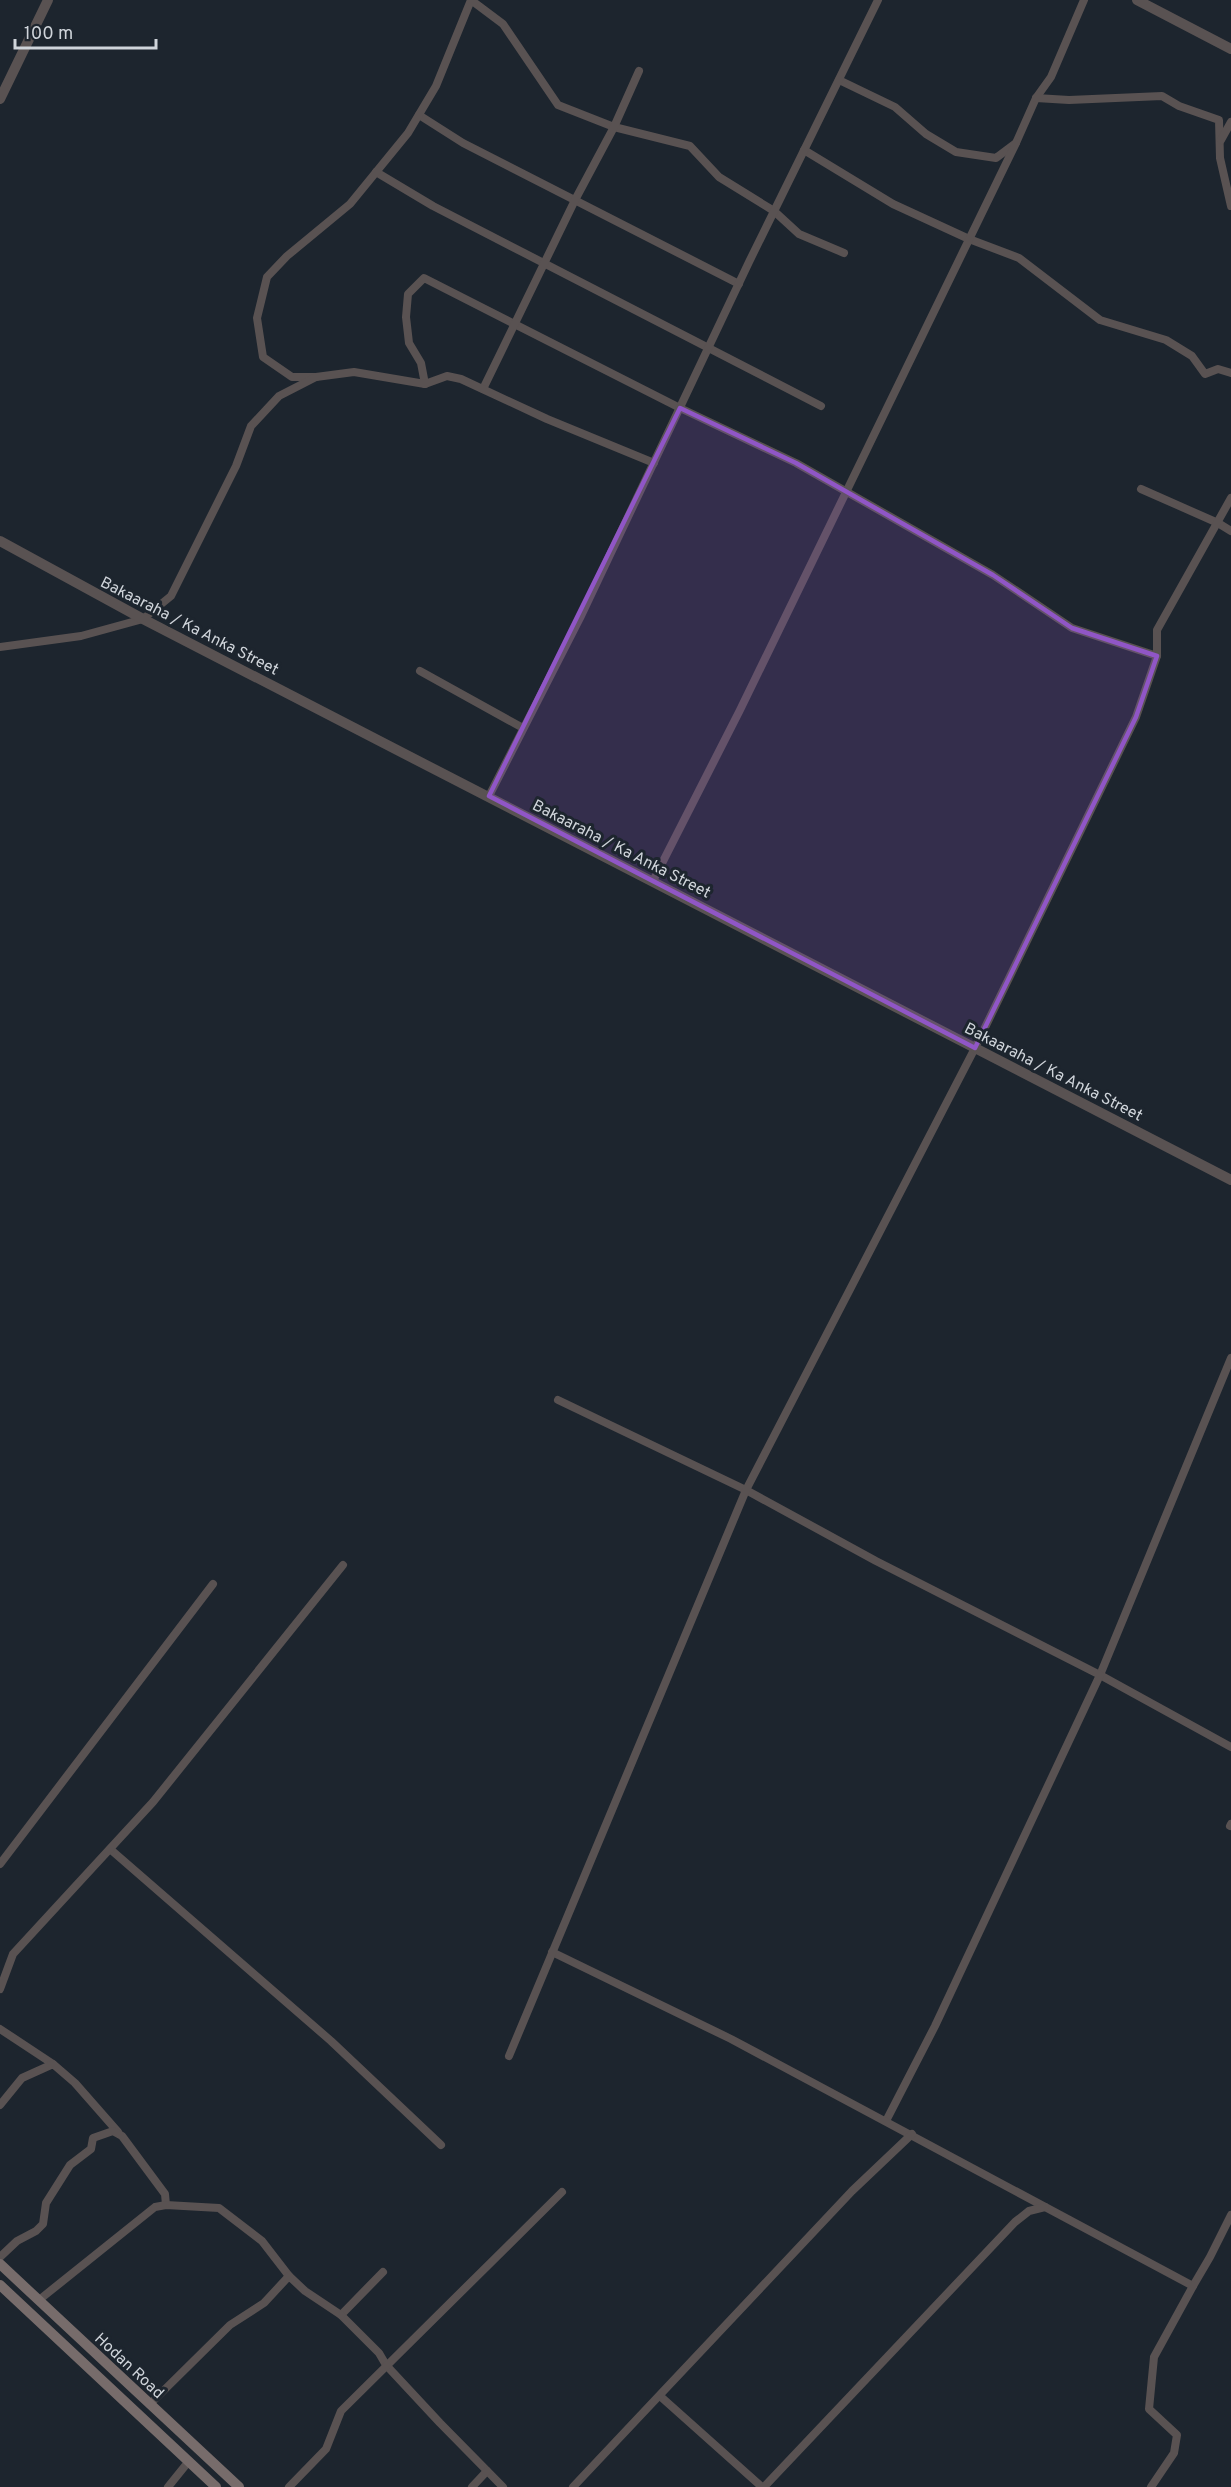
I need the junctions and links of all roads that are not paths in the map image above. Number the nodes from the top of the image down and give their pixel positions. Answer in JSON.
{"nodes":[{"id":1,"x":48,"y":0,"type":"edge"},
{"id":2,"x":878,"y":0,"type":"edge"},
{"id":3,"x":1084,"y":0,"type":"edge"},
{"id":4,"x":1137,"y":0,"type":"edge"},
{"id":5,"x":1231,"y":49,"type":"edge"},
{"id":6,"x":639,"y":70,"type":"dead end"},
{"id":7,"x":839,"y":80,"type":"junction"},
{"id":8,"x":1036,"y":98,"type":"junction"},
{"id":9,"x":0,"y":99,"type":"edge"},
{"id":10,"x":419,"y":115,"type":"junction"},
{"id":11,"x":1231,"y":122,"type":"edge"},
{"id":12,"x":614,"y":127,"type":"junction"},
{"id":13,"x":1016,"y":143,"type":"junction"},
{"id":14,"x":1218,"y":144,"type":"junction"},
{"id":15,"x":804,"y":150,"type":"junction"},
{"id":16,"x":376,"y":172,"type":"junction"},
{"id":17,"x":574,"y":200,"type":"junction"},
{"id":18,"x":1231,"y":206,"type":"edge"},
{"id":19,"x":774,"y":211,"type":"junction"},
{"id":20,"x":969,"y":239,"type":"junction"},
{"id":21,"x":844,"y":254,"type":"dead end"},
{"id":22,"x":543,"y":263,"type":"junction"},
{"id":23,"x":739,"y":284,"type":"junction"},
{"id":24,"x":513,"y":324,"type":"junction"},
{"id":25,"x":708,"y":348,"type":"junction"},
{"id":26,"x":1231,"y":373,"type":"edge"},
{"id":27,"x":316,"y":377,"type":"junction"},
{"id":28,"x":425,"y":384,"type":"junction"},
{"id":29,"x":483,"y":389,"type":"junction"},
{"id":30,"x":821,"y":406,"type":"dead end"},
{"id":31,"x":680,"y":408,"type":"junction"},
{"id":32,"x":654,"y":463,"type":"junction"},
{"id":33,"x":1141,"y":489,"type":"dead end"},
{"id":34,"x":846,"y":493,"type":"junction"},
{"id":35,"x":1231,"y":498,"type":"edge"},
{"id":36,"x":1218,"y":523,"type":"junction"},
{"id":37,"x":1231,"y":531,"type":"edge"},
{"id":38,"x":0,"y":541,"type":"edge"},
{"id":39,"x":142,"y":619,"type":"junction"},
{"id":40,"x":0,"y":647,"type":"edge"},
{"id":41,"x":1157,"y":656,"type":"junction"},
{"id":42,"x":420,"y":671,"type":"dead end"},
{"id":43,"x":523,"y":728,"type":"junction"},
{"id":44,"x":489,"y":796,"type":"junction"},
{"id":45,"x":653,"y":881,"type":"junction"},
{"id":46,"x":975,"y":1048,"type":"junction"},
{"id":47,"x":1231,"y":1180,"type":"edge"},
{"id":48,"x":1231,"y":1358,"type":"edge"},
{"id":49,"x":558,"y":1400,"type":"dead end"},
{"id":50,"x":746,"y":1490,"type":"junction"},
{"id":51,"x":343,"y":1565,"type":"dead end"},
{"id":52,"x":213,"y":1584,"type":"dead end"},
{"id":53,"x":1100,"y":1675,"type":"junction"},
{"id":54,"x":1231,"y":1747,"type":"edge"},
{"id":55,"x":110,"y":1849,"type":"junction"},
{"id":56,"x":0,"y":1864,"type":"edge"},
{"id":57,"x":552,"y":1952,"type":"junction"},
{"id":58,"x":0,"y":1989,"type":"edge"},
{"id":59,"x":0,"y":2029,"type":"edge"},
{"id":60,"x":509,"y":2056,"type":"dead end"},
{"id":61,"x":53,"y":2064,"type":"junction"},
{"id":62,"x":0,"y":2105,"type":"edge"},
{"id":63,"x":886,"y":2121,"type":"junction"},
{"id":64,"x":119,"y":2134,"type":"junction"},
{"id":65,"x":912,"y":2134,"type":"junction"},
{"id":66,"x":441,"y":2145,"type":"dead end"},
{"id":67,"x":562,"y":2192,"type":"dead end"},
{"id":68,"x":166,"y":2205,"type":"junction"},
{"id":69,"x":1045,"y":2207,"type":"junction"},
{"id":70,"x":1231,"y":2215,"type":"edge"},
{"id":71,"x":0,"y":2257,"type":"edge"},
{"id":72,"x":0,"y":2264,"type":"edge"},
{"id":73,"x":383,"y":2272,"type":"dead end"},
{"id":74,"x":289,"y":2276,"type":"junction"},
{"id":75,"x":0,"y":2285,"type":"edge"},
{"id":76,"x":1193,"y":2286,"type":"junction"},
{"id":77,"x":39,"y":2300,"type":"junction"},
{"id":78,"x":341,"y":2315,"type":"junction"},
{"id":79,"x":386,"y":2365,"type":"junction"},
{"id":80,"x":660,"y":2396,"type":"junction"},
{"id":81,"x":150,"y":2404,"type":"junction"},
{"id":82,"x":189,"y":2461,"type":"junction"},
{"id":83,"x":487,"y":2471,"type":"junction"},
{"id":84,"x":168,"y":2487,"type":"edge"},
{"id":85,"x":216,"y":2487,"type":"edge"},
{"id":86,"x":239,"y":2487,"type":"edge"},
{"id":87,"x":289,"y":2487,"type":"edge"},
{"id":88,"x":472,"y":2487,"type":"edge"},
{"id":89,"x":503,"y":2487,"type":"edge"},
{"id":90,"x":573,"y":2487,"type":"edge"},
{"id":91,"x":763,"y":2487,"type":"edge"},
{"id":92,"x":1151,"y":2487,"type":"edge"}],
"edges":[{"from":1,"to":9,"type":"street"},
{"from":2,"to":7,"type":"street"},
{"from":3,"to":8,"type":"street"},
{"from":4,"to":5,"type":"street"},
{"from":6,"to":12,"type":"street"},
{"from":7,"to":13,"type":"street"},
{"from":7,"to":15,"type":"street"},
{"from":8,"to":13,"type":"street"},
{"from":8,"to":14,"type":"street"},
{"from":10,"to":12,"type":"street"},
{"from":10,"to":16,"type":"street"},
{"from":10,"to":17,"type":"street"},
{"from":11,"to":14,"type":"street"},
{"from":12,"to":17,"type":"street"},
{"from":12,"to":19,"type":"street"},
{"from":13,"to":20,"type":"street"},
{"from":14,"to":18,"type":"street"},
{"from":15,"to":19,"type":"street"},
{"from":15,"to":20,"type":"street"},
{"from":16,"to":22,"type":"street"},
{"from":16,"to":27,"type":"street"},
{"from":17,"to":22,"type":"street"},
{"from":17,"to":23,"type":"street"},
{"from":19,"to":21,"type":"street"},
{"from":19,"to":23,"type":"street"},
{"from":20,"to":26,"type":"street"},
{"from":20,"to":34,"type":"street"},
{"from":22,"to":24,"type":"street"},
{"from":22,"to":25,"type":"street"},
{"from":23,"to":25,"type":"street"},
{"from":24,"to":28,"type":"street"},
{"from":24,"to":29,"type":"street"},
{"from":24,"to":31,"type":"street"},
{"from":25,"to":30,"type":"street"},
{"from":25,"to":31,"type":"street"},
{"from":27,"to":28,"type":"street"},
{"from":27,"to":39,"type":"street"},
{"from":28,"to":29,"type":"street"},
{"from":29,"to":32,"type":"street"},
{"from":31,"to":32,"type":"street"},
{"from":31,"to":34,"type":"street"},
{"from":32,"to":43,"type":"street"},
{"from":33,"to":36,"type":"street"},
{"from":34,"to":41,"type":"street"},
{"from":34,"to":45,"type":"street"},
{"from":35,"to":36,"type":"street"},
{"from":36,"to":37,"type":"street"},
{"from":36,"to":41,"type":"street"},
{"from":38,"to":39,"type":"street","name":"Bakaaraha / Ka Anka Street"},
{"from":39,"to":40,"type":"street"},
{"from":39,"to":44,"type":"street","name":"Bakaaraha / Ka Anka Street"},
{"from":41,"to":46,"type":"street"},
{"from":42,"to":43,"type":"street"},
{"from":43,"to":44,"type":"street"},
{"from":44,"to":45,"type":"street","name":"Bakaaraha / Ka Anka Street"},
{"from":45,"to":46,"type":"street","name":"Bakaaraha / Ka Anka Street"},
{"from":46,"to":47,"type":"street","name":"Bakaaraha / Ka Anka Street"},
{"from":46,"to":50,"type":"street"},
{"from":48,"to":53,"type":"street"},
{"from":49,"to":50,"type":"street"},
{"from":50,"to":53,"type":"street"},
{"from":50,"to":57,"type":"street"},
{"from":51,"to":55,"type":"street"},
{"from":52,"to":56,"type":"street"},
{"from":53,"to":54,"type":"street"},
{"from":53,"to":63,"type":"street"},
{"from":55,"to":58,"type":"street"},
{"from":55,"to":66,"type":"street"},
{"from":57,"to":60,"type":"street"},
{"from":57,"to":63,"type":"street"},
{"from":59,"to":61,"type":"street"},
{"from":61,"to":62,"type":"street"},
{"from":61,"to":64,"type":"street"},
{"from":63,"to":65,"type":"street"},
{"from":64,"to":68,"type":"street"},
{"from":64,"to":71,"type":"street"},
{"from":65,"to":69,"type":"street"},
{"from":65,"to":80,"type":"street"},
{"from":67,"to":79,"type":"street"},
{"from":68,"to":74,"type":"street"},
{"from":68,"to":77,"type":"street"},
{"from":69,"to":76,"type":"street"},
{"from":69,"to":91,"type":"street"},
{"from":70,"to":76,"type":"street"},
{"from":72,"to":77,"type":"main road","name":"Hodan Road"},
{"from":73,"to":78,"type":"street"},
{"from":74,"to":78,"type":"street"},
{"from":74,"to":81,"type":"street"},
{"from":75,"to":82,"type":"main road","name":"Hodan Road"},
{"from":76,"to":92,"type":"street"},
{"from":77,"to":81,"type":"main road","name":"Hodan Road"},
{"from":78,"to":79,"type":"street"},
{"from":79,"to":83,"type":"street"},
{"from":79,"to":87,"type":"street"},
{"from":80,"to":90,"type":"street"},
{"from":80,"to":91,"type":"street"},
{"from":81,"to":86,"type":"main road","name":"Hodan Road"},
{"from":82,"to":84,"type":"street"},
{"from":82,"to":85,"type":"main road","name":"Hodan Road"},
{"from":83,"to":88,"type":"street"},
{"from":83,"to":89,"type":"street"}]}
